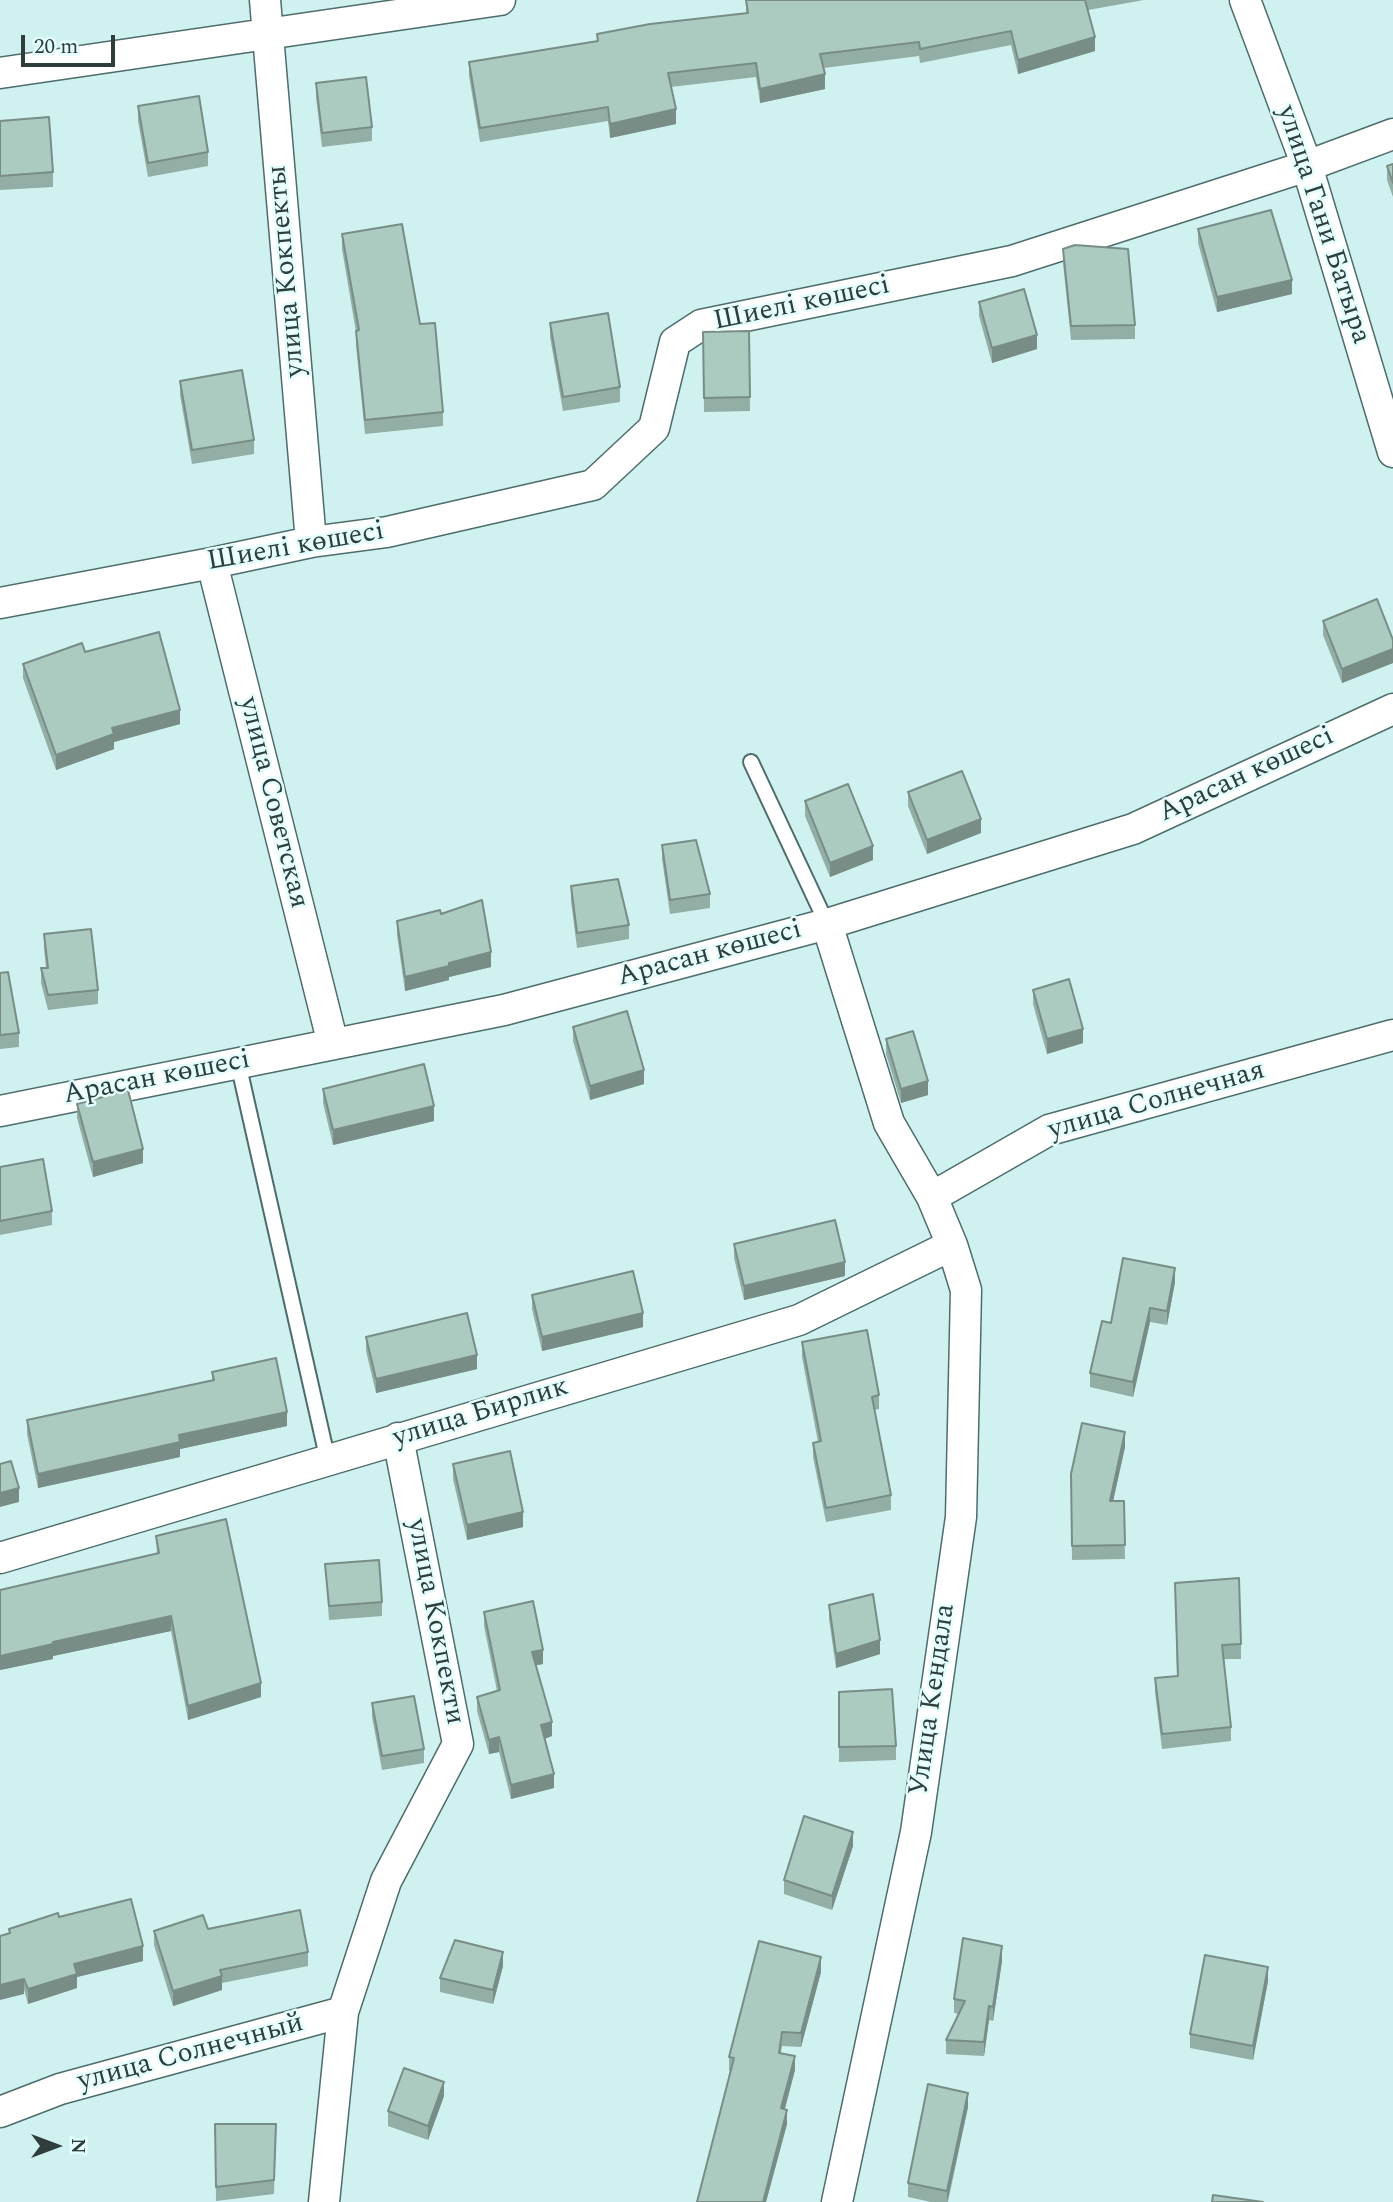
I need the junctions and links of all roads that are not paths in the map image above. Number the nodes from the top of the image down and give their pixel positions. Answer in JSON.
{"nodes":[{"id":1,"x":265,"y":0,"type":"edge"},
{"id":2,"x":500,"y":0,"type":"edge"},
{"id":3,"x":1245,"y":0,"type":"edge"},
{"id":4,"x":268,"y":35,"type":"junction"},
{"id":5,"x":0,"y":73,"type":"edge"},
{"id":6,"x":1393,"y":134,"type":"edge"},
{"id":7,"x":1307,"y":166,"type":"junction"},
{"id":8,"x":1393,"y":452,"type":"edge"},
{"id":9,"x":311,"y":541,"type":"junction"},
{"id":10,"x":212,"y":563,"type":"junction"},
{"id":11,"x":0,"y":603,"type":"edge"},
{"id":12,"x":1393,"y":709,"type":"edge"},
{"id":13,"x":751,"y":761,"type":"dead end"},
{"id":14,"x":827,"y":924,"type":"junction"},
{"id":15,"x":1393,"y":1035,"type":"edge"},
{"id":16,"x":333,"y":1044,"type":"junction"},
{"id":17,"x":238,"y":1063,"type":"junction"},
{"id":18,"x":0,"y":1111,"type":"edge"},
{"id":19,"x":932,"y":1197,"type":"junction"},
{"id":20,"x":952,"y":1245,"type":"junction"},
{"id":21,"x":398,"y":1438,"type":"junction"},
{"id":22,"x":328,"y":1461,"type":"junction"},
{"id":23,"x":0,"y":1558,"type":"edge"},
{"id":24,"x":343,"y":2012,"type":"junction"},
{"id":25,"x":0,"y":2112,"type":"edge"},
{"id":26,"x":324,"y":2202,"type":"edge"},
{"id":27,"x":837,"y":2202,"type":"edge"}],
"edges":[{"from":1,"to":4,"type":"street","name":"улица Кокпекты"},
{"from":2,"to":4,"type":"street"},
{"from":3,"to":7,"type":"street","name":"улица Гани Батыра"},
{"from":4,"to":5,"type":"street"},
{"from":4,"to":9,"type":"street","name":"улица Кокпекты"},
{"from":6,"to":7,"type":"street","name":"Шиелі көшесі"},
{"from":7,"to":8,"type":"street","name":"улица Гани Батыра"},
{"from":7,"to":9,"type":"street","name":"Шиелі көшесі"},
{"from":9,"to":10,"type":"street","name":"Шиелі көшесі"},
{"from":10,"to":11,"type":"street","name":"Шиелі көшесі"},
{"from":10,"to":16,"type":"street","name":"улица Советская"},
{"from":12,"to":14,"type":"street","name":"Арасан көшесі"},
{"from":13,"to":14,"type":"lane"},
{"from":14,"to":16,"type":"street","name":"Арасан көшесі"},
{"from":14,"to":19,"type":"street","name":"Улица Кендала"},
{"from":15,"to":19,"type":"street","name":"улица Солнечная"},
{"from":16,"to":17,"type":"street","name":"Арасан көшесі"},
{"from":17,"to":18,"type":"street","name":"Арасан көшесі"},
{"from":17,"to":22,"type":"lane"},
{"from":19,"to":20,"type":"street","name":"Улица Кендала"},
{"from":20,"to":21,"type":"street","name":"улица Бирлик"},
{"from":20,"to":27,"type":"street","name":"Улица Кендала"},
{"from":21,"to":22,"type":"street","name":"улица Бирлик"},
{"from":21,"to":24,"type":"street","name":"улица Кокпекти"},
{"from":22,"to":23,"type":"street","name":"улица Бирлик"},
{"from":24,"to":25,"type":"street","name":"улица Солнечный"},
{"from":24,"to":26,"type":"street","name":"улица Кокпекти"}]}
